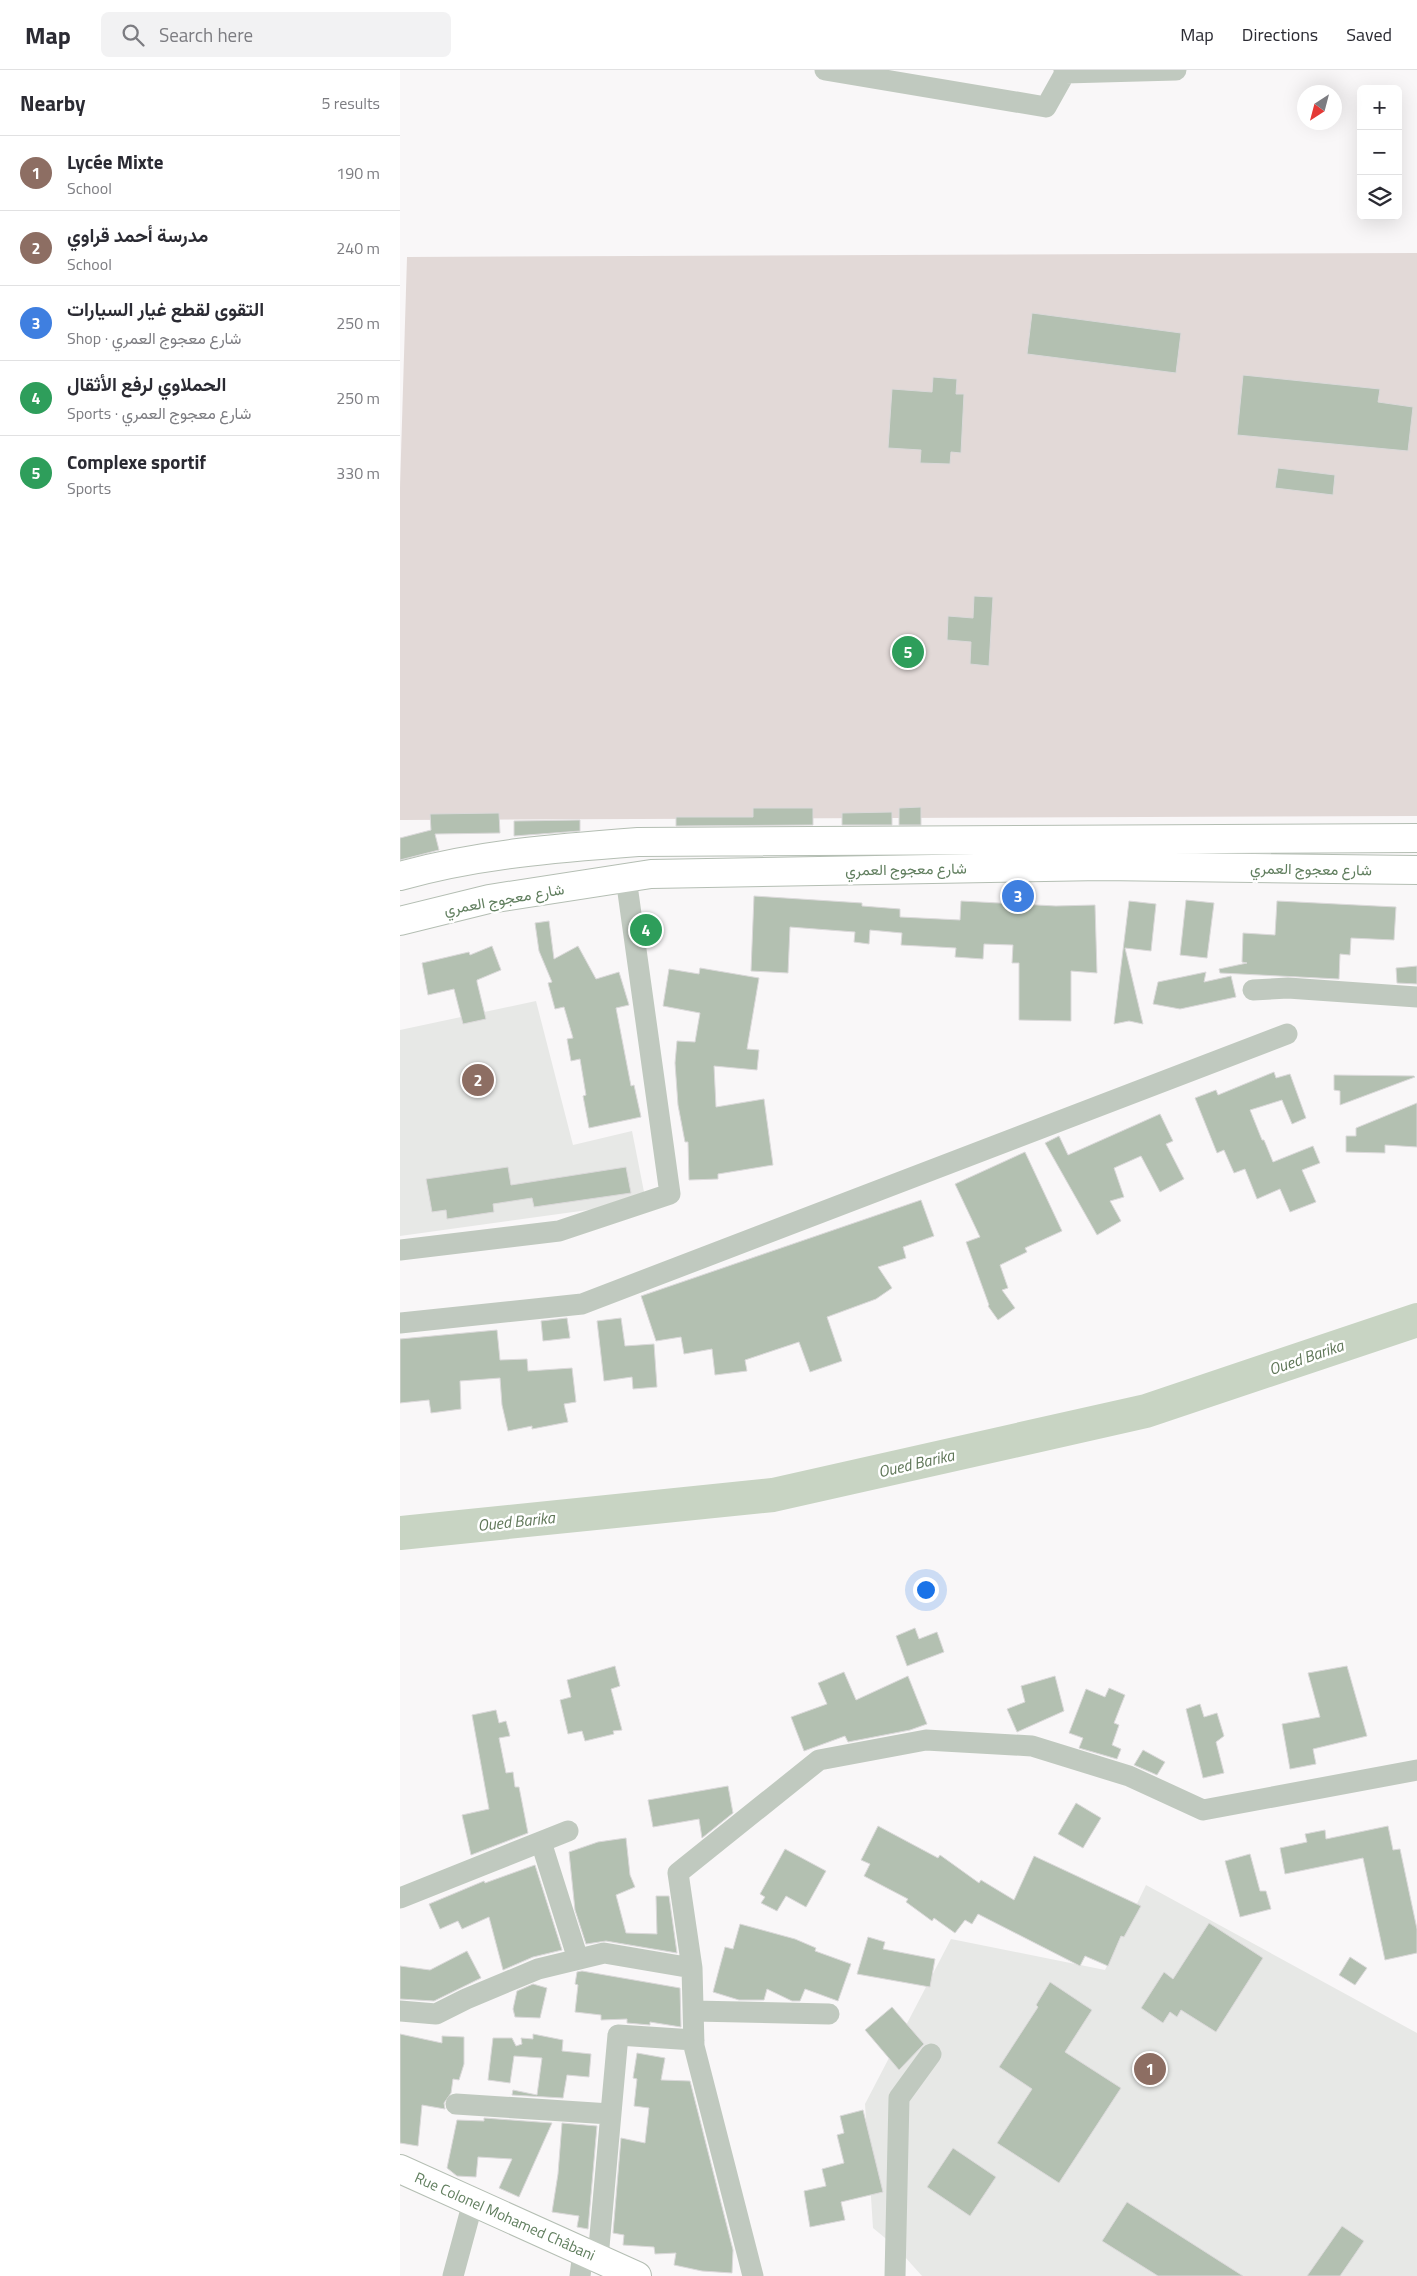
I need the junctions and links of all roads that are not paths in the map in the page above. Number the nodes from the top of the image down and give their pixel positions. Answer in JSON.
{"nodes":[{"id":1,"x":824,"y":70,"type":"edge"},
{"id":2,"x":1176,"y":70,"type":"edge"},
{"id":3,"x":1064,"y":72,"type":"edge"},
{"id":4,"x":1417,"y":838,"type":"edge"},
{"id":5,"x":1417,"y":870,"type":"edge"},
{"id":6,"x":400,"y":876,"type":"edge"},
{"id":7,"x":626,"y":878,"type":"junction"},
{"id":8,"x":400,"y":921,"type":"edge"},
{"id":9,"x":1253,"y":990,"type":"dead end"},
{"id":10,"x":1417,"y":997,"type":"edge"},
{"id":11,"x":1287,"y":1034,"type":"dead end"},
{"id":12,"x":400,"y":1250,"type":"edge"},
{"id":13,"x":400,"y":1323,"type":"edge"},
{"id":14,"x":1417,"y":1770,"type":"edge"},
{"id":15,"x":568,"y":1831,"type":"dead end"},
{"id":16,"x":541,"y":1842,"type":"junction"},
{"id":17,"x":400,"y":1898,"type":"edge"},
{"id":18,"x":578,"y":1959,"type":"junction"},
{"id":19,"x":692,"y":1968,"type":"junction"},
{"id":20,"x":400,"y":2010,"type":"edge"},
{"id":21,"x":694,"y":2012,"type":"junction"},
{"id":22,"x":829,"y":2014,"type":"dead end"},
{"id":23,"x":694,"y":2040,"type":"junction"},
{"id":24,"x":931,"y":2054,"type":"dead end"},
{"id":25,"x":456,"y":2104,"type":"dead end"},
{"id":26,"x":610,"y":2114,"type":"junction"},
{"id":27,"x":400,"y":2169,"type":"edge"},
{"id":28,"x":473,"y":2202,"type":"junction"},
{"id":29,"x":587,"y":2262,"type":"edge"},
{"id":30,"x":453,"y":2276,"type":"edge"},
{"id":31,"x":636,"y":2276,"type":"edge"},
{"id":32,"x":752,"y":2276,"type":"edge"},
{"id":33,"x":895,"y":2276,"type":"edge"}],
"edges":[{"from":1,"to":3,"type":"street"},
{"from":2,"to":3,"type":"street"},
{"from":4,"to":6,"type":"main road","name":"شارع معجوج العمري"},
{"from":5,"to":7,"type":"main road","name":"شارع معجوج العمري"},
{"from":7,"to":8,"type":"main road","name":"شارع معجوج العمري"},
{"from":7,"to":12,"type":"street"},
{"from":9,"to":10,"type":"street"},
{"from":11,"to":13,"type":"street"},
{"from":14,"to":19,"type":"street"},
{"from":15,"to":16,"type":"street"},
{"from":16,"to":17,"type":"street"},
{"from":16,"to":18,"type":"street"},
{"from":18,"to":19,"type":"street"},
{"from":18,"to":20,"type":"street"},
{"from":19,"to":21,"type":"street"},
{"from":21,"to":22,"type":"street"},
{"from":21,"to":23,"type":"street"},
{"from":23,"to":26,"type":"street"},
{"from":23,"to":32,"type":"street"},
{"from":24,"to":33,"type":"street"},
{"from":25,"to":26,"type":"street"},
{"from":26,"to":29,"type":"street"},
{"from":27,"to":28,"type":"main road","name":"Rue Colonel Mohamed Châbani"},
{"from":28,"to":29,"type":"main road","name":"Rue Colonel Mohamed Châbani"},
{"from":28,"to":30,"type":"street"},
{"from":29,"to":31,"type":"main road","name":"Rue Colonel Mohamed Châbani"}]}
